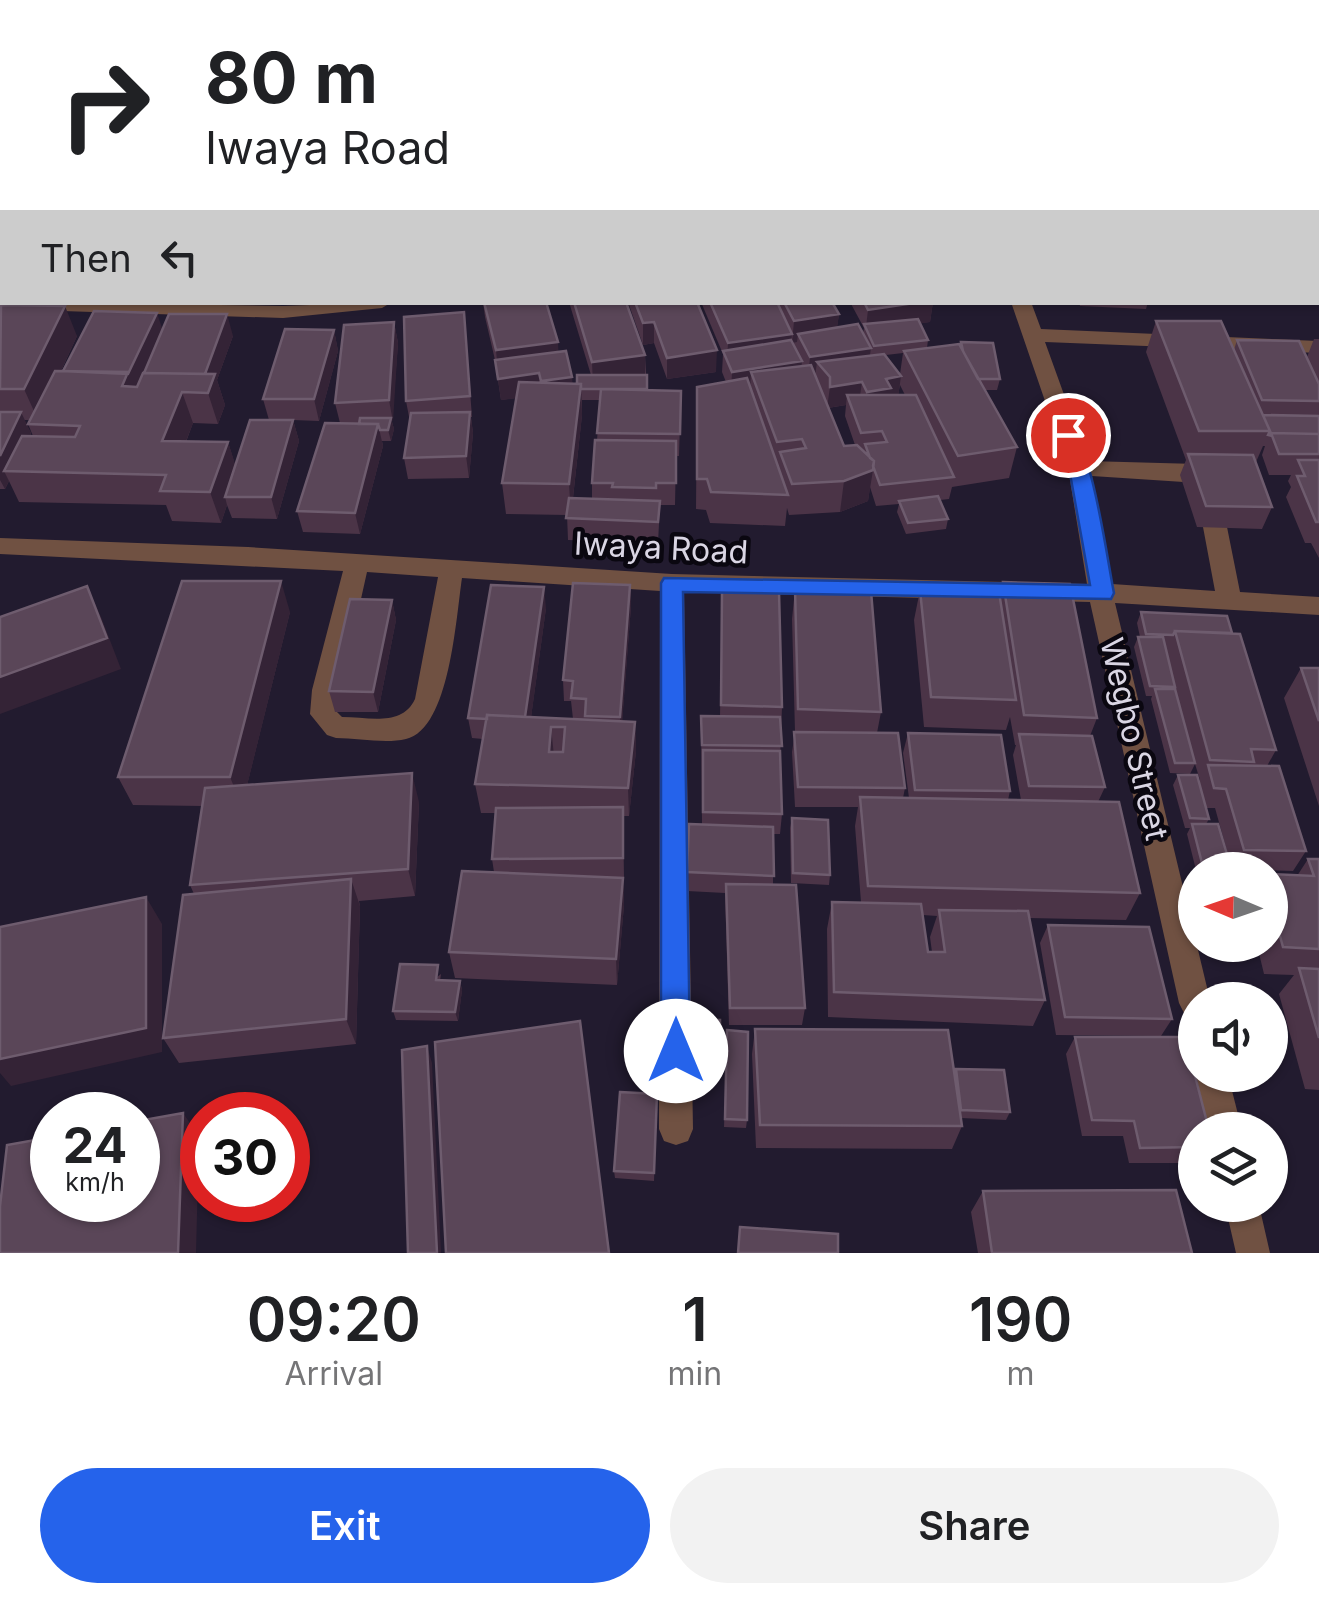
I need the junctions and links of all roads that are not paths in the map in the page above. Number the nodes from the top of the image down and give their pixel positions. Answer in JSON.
{"nodes":[{"id":1,"x":85,"y":305,"type":"edge"},
{"id":2,"x":352,"y":305,"type":"edge"},
{"id":3,"x":1023,"y":305,"type":"edge"},
{"id":4,"x":1034,"y":335,"type":"junction"},
{"id":5,"x":1319,"y":347,"type":"edge"},
{"id":6,"x":1079,"y":468,"type":"junction"},
{"id":7,"x":1199,"y":475,"type":"edge"},
{"id":8,"x":1215,"y":528,"type":"edge"},
{"id":9,"x":0,"y":546,"type":"edge"},
{"id":10,"x":357,"y":565,"type":"junction"},
{"id":11,"x":452,"y":568,"type":"junction"},
{"id":12,"x":672,"y":583,"type":"junction"},
{"id":13,"x":1103,"y":593,"type":"junction"},
{"id":14,"x":1229,"y":600,"type":"junction"},
{"id":15,"x":1319,"y":606,"type":"edge"},
{"id":16,"x":1190,"y":982,"type":"edge"},
{"id":17,"x":676,"y":1129,"type":"dead end"},
{"id":18,"x":1246,"y":1222,"type":"edge"},
{"id":19,"x":1254,"y":1253,"type":"edge"}],
"edges":[{"from":1,"to":2,"type":"street"},
{"from":3,"to":4,"type":"street","name":"Wegbo Street"},
{"from":4,"to":5,"type":"street"},
{"from":4,"to":6,"type":"street","name":"Wegbo Street"},
{"from":6,"to":7,"type":"street"},
{"from":6,"to":13,"type":"street","name":"Wegbo Street"},
{"from":8,"to":14,"type":"street"},
{"from":9,"to":10,"type":"street","name":"Iwaya Road"},
{"from":10,"to":11,"type":"street","name":"Iwaya Road"},
{"from":10,"to":11,"type":"street"},
{"from":11,"to":12,"type":"street","name":"Iwaya Road"},
{"from":12,"to":13,"type":"street","name":"Iwaya Road"},
{"from":12,"to":17,"type":"street"},
{"from":13,"to":14,"type":"street","name":"Iwaya Road"},
{"from":13,"to":16,"type":"street","name":"Wegbo Street"},
{"from":14,"to":15,"type":"street","name":"Iwaya Road"},
{"from":18,"to":19,"type":"street"}]}
